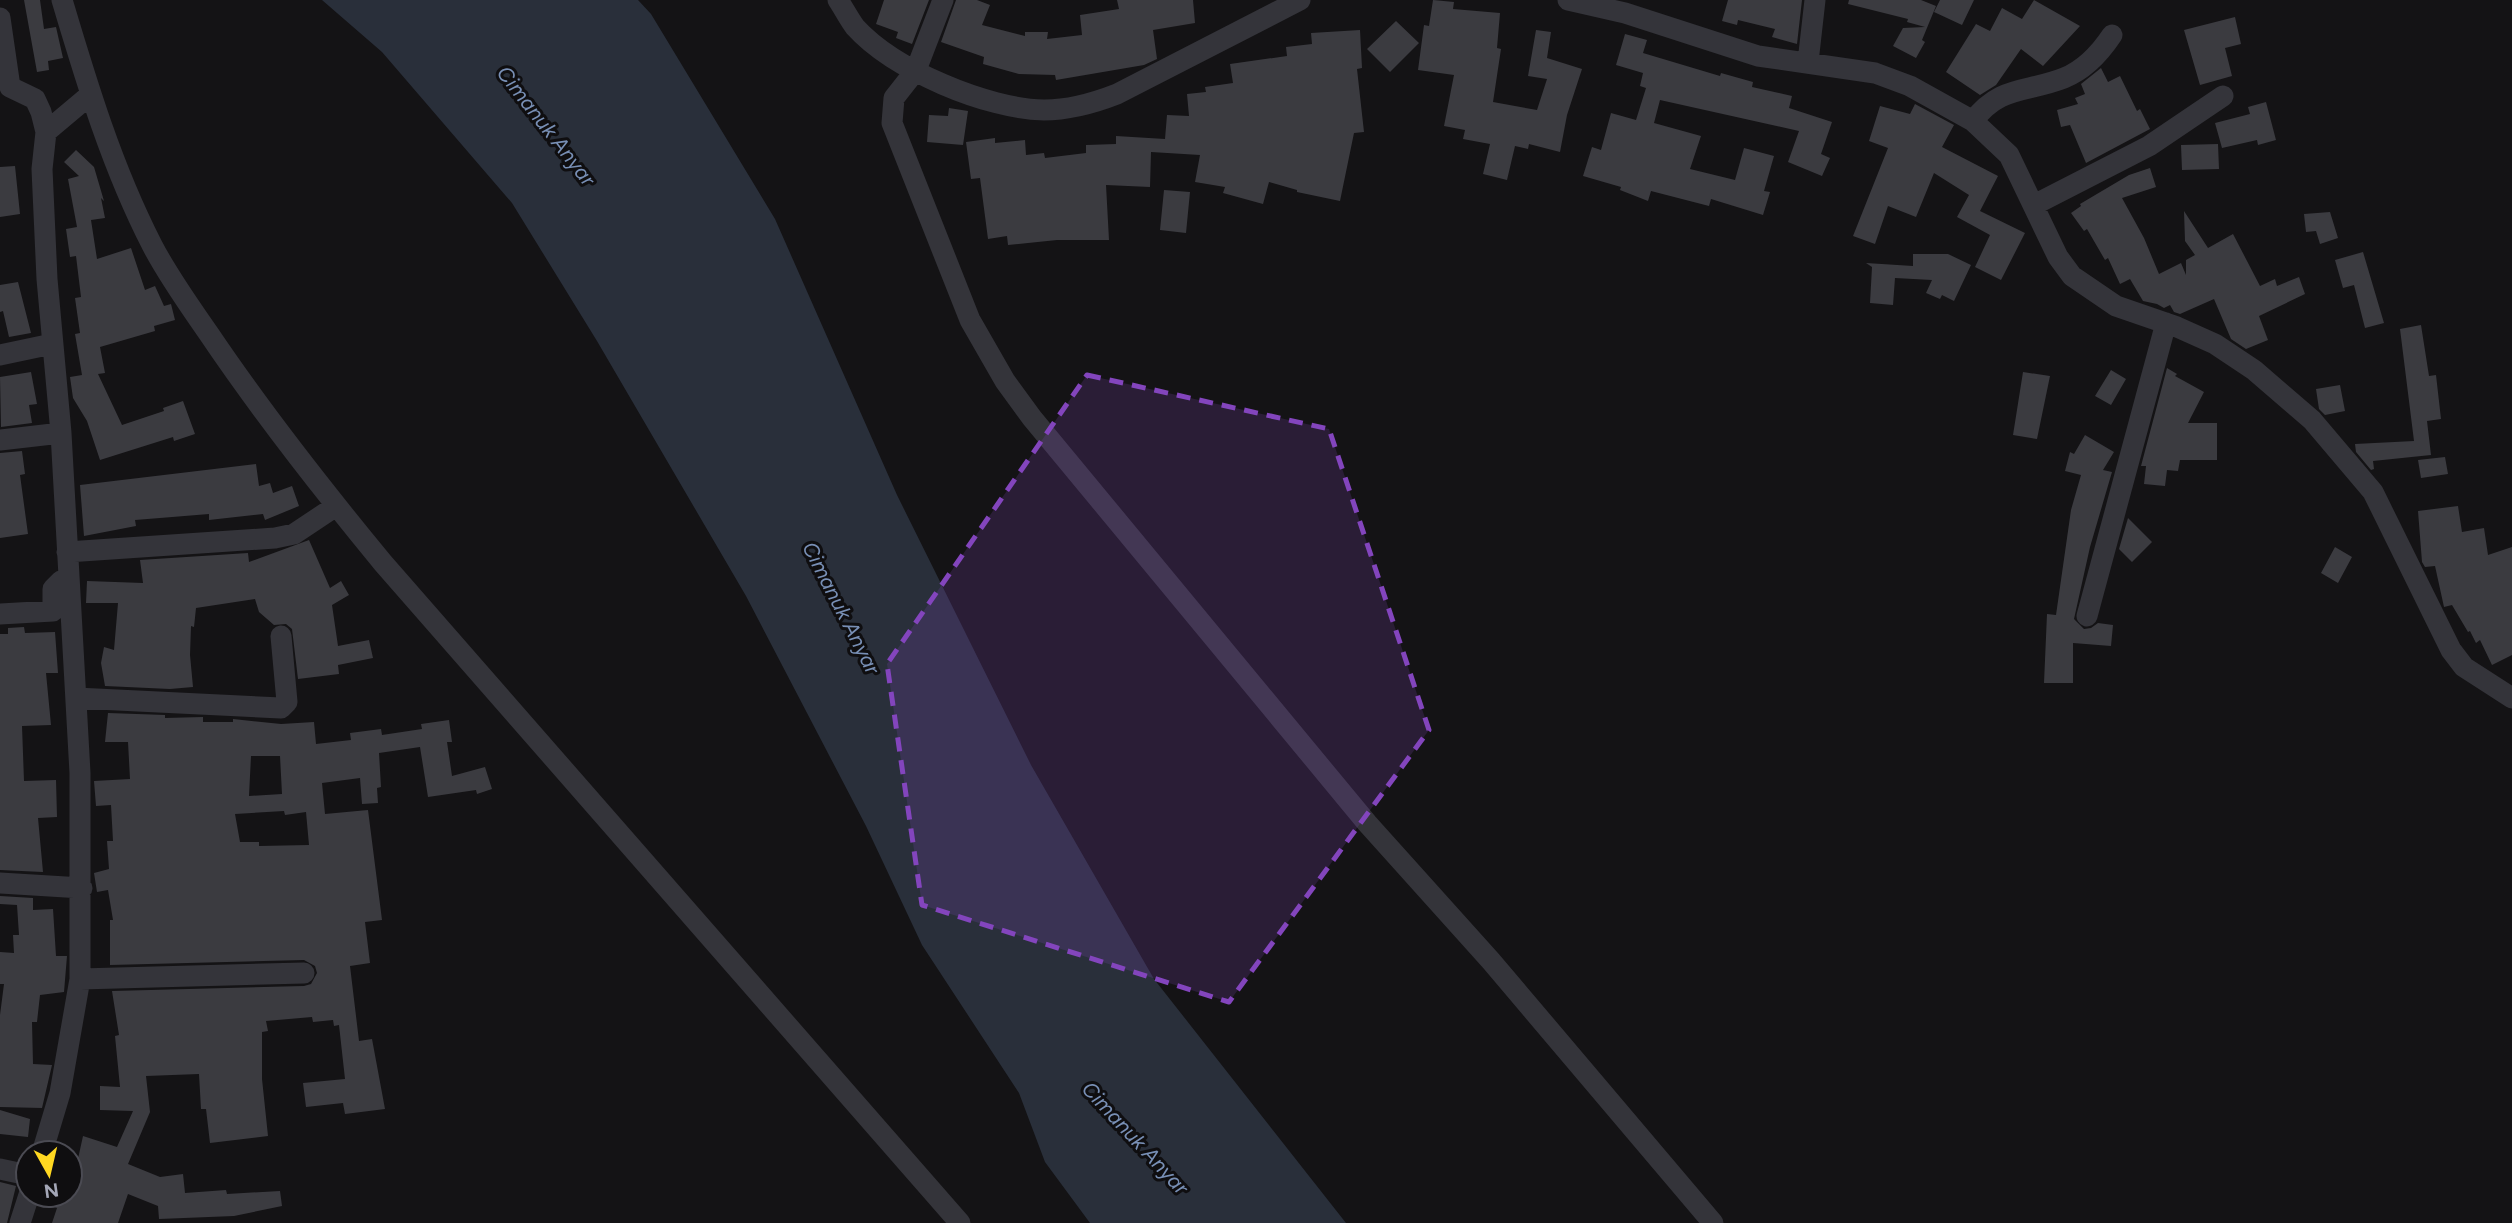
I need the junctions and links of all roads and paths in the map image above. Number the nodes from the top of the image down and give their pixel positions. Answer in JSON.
{"nodes":[{"id":1,"x":62,"y":0,"type":"edge"},
{"id":2,"x":838,"y":0,"type":"edge"},
{"id":3,"x":943,"y":0,"type":"edge"},
{"id":4,"x":1300,"y":0,"type":"edge"},
{"id":5,"x":1568,"y":0,"type":"edge"},
{"id":6,"x":1815,"y":0,"type":"edge"},
{"id":7,"x":0,"y":18,"type":"edge"},
{"id":8,"x":2112,"y":35,"type":"dead end"},
{"id":9,"x":1808,"y":62,"type":"junction"},
{"id":10,"x":916,"y":70,"type":"junction"},
{"id":11,"x":5,"y":88,"type":"edge"},
{"id":12,"x":90,"y":95,"type":"junction"},
{"id":13,"x":2223,"y":96,"type":"dead end"},
{"id":14,"x":1973,"y":121,"type":"junction"},
{"id":15,"x":46,"y":132,"type":"junction"},
{"id":16,"x":2034,"y":205,"type":"junction"},
{"id":17,"x":2166,"y":323,"type":"junction"},
{"id":18,"x":52,"y":344,"type":"junction"},
{"id":19,"x":0,"y":355,"type":"edge"},
{"id":20,"x":61,"y":433,"type":"junction"},
{"id":21,"x":0,"y":440,"type":"edge"},
{"id":22,"x":336,"y":506,"type":"junction"},
{"id":23,"x":67,"y":552,"type":"junction"},
{"id":24,"x":68,"y":580,"type":"junction"},
{"id":25,"x":0,"y":614,"type":"edge"},
{"id":26,"x":2087,"y":615,"type":"dead end"},
{"id":27,"x":281,"y":636,"type":"dead end"},
{"id":28,"x":76,"y":698,"type":"junction"},
{"id":29,"x":2512,"y":698,"type":"edge"},
{"id":30,"x":0,"y":883,"type":"edge"},
{"id":31,"x":82,"y":888,"type":"junction"},
{"id":32,"x":304,"y":973,"type":"dead end"},
{"id":33,"x":80,"y":979,"type":"junction"},
{"id":34,"x":46,"y":1139,"type":"edge"},
{"id":35,"x":960,"y":1223,"type":"edge"},
{"id":36,"x":1713,"y":1223,"type":"edge"}],
"edges":[{"from":1,"to":12,"type":"street"},
{"from":2,"to":10,"type":"street"},
{"from":3,"to":10,"type":"street"},
{"from":4,"to":10,"type":"street"},
{"from":5,"to":9,"type":"street"},
{"from":6,"to":9,"type":"street"},
{"from":7,"to":11,"type":"street"},
{"from":8,"to":14,"type":"street"},
{"from":9,"to":14,"type":"street"},
{"from":10,"to":36,"type":"street"},
{"from":11,"to":15,"type":"street"},
{"from":12,"to":15,"type":"street"},
{"from":12,"to":22,"type":"street"},
{"from":13,"to":16,"type":"street"},
{"from":14,"to":16,"type":"street"},
{"from":15,"to":18,"type":"street"},
{"from":16,"to":17,"type":"street"},
{"from":17,"to":26,"type":"street"},
{"from":17,"to":29,"type":"street"},
{"from":18,"to":19,"type":"street"},
{"from":18,"to":20,"type":"street"},
{"from":20,"to":21,"type":"street"},
{"from":20,"to":23,"type":"street"},
{"from":22,"to":23,"type":"street"},
{"from":22,"to":35,"type":"street"},
{"from":23,"to":24,"type":"street"},
{"from":24,"to":25,"type":"street"},
{"from":24,"to":28,"type":"street"},
{"from":27,"to":28,"type":"street"},
{"from":28,"to":31,"type":"street"},
{"from":30,"to":31,"type":"street"},
{"from":31,"to":33,"type":"street"},
{"from":32,"to":33,"type":"street"},
{"from":33,"to":34,"type":"street"}]}
